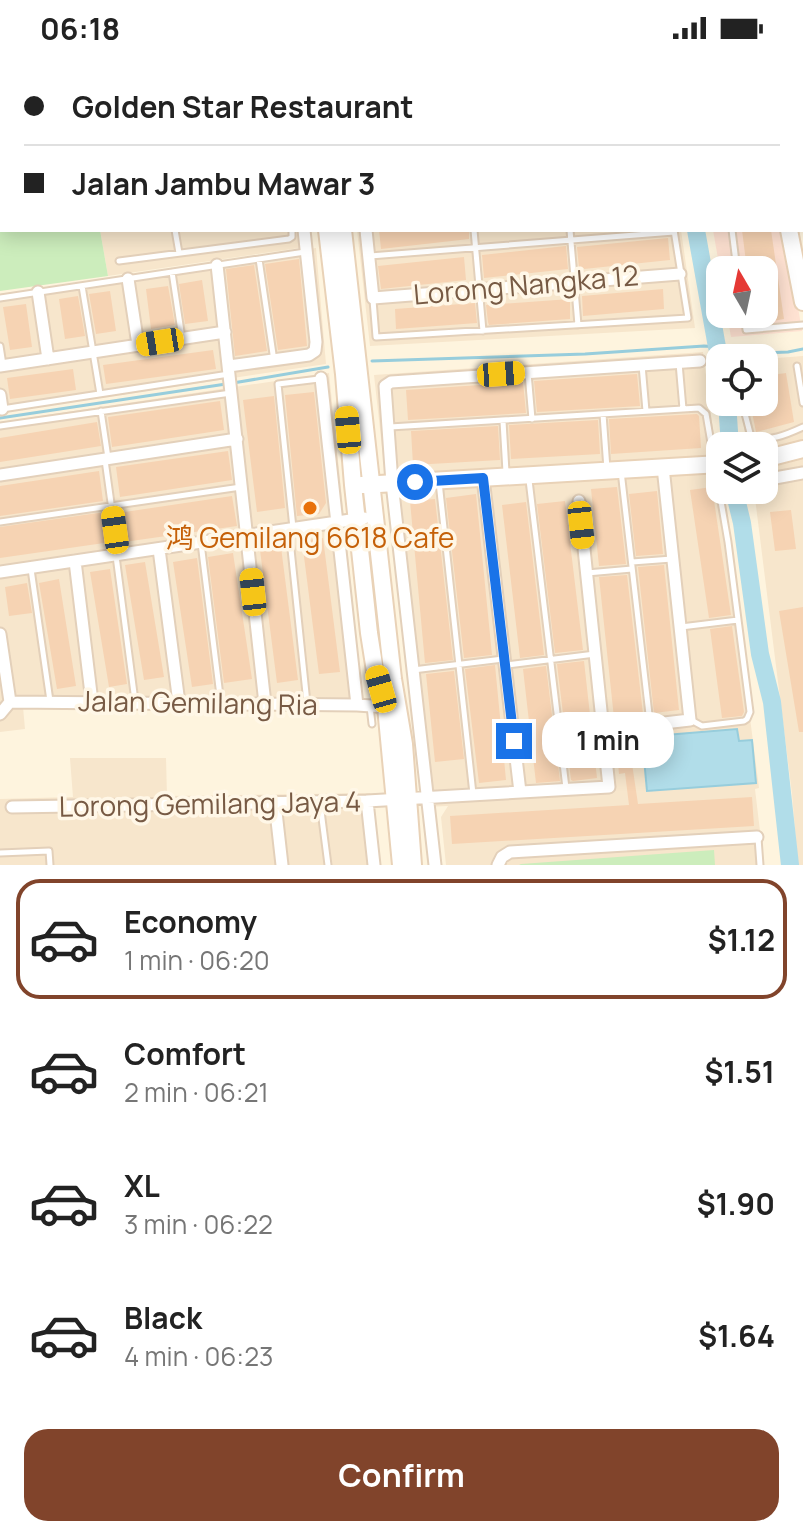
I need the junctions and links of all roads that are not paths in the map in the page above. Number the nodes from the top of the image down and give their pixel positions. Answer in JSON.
{"nodes":[{"id":1,"x":175,"y":232,"type":"edge"},
{"id":2,"x":292,"y":232,"type":"edge"},
{"id":3,"x":304,"y":232,"type":"edge"},
{"id":4,"x":328,"y":232,"type":"edge"},
{"id":5,"x":343,"y":232,"type":"edge"},
{"id":6,"x":366,"y":232,"type":"edge"},
{"id":7,"x":474,"y":232,"type":"edge"},
{"id":8,"x":570,"y":232,"type":"edge"},
{"id":9,"x":661,"y":232,"type":"edge"},
{"id":10,"x":674,"y":232,"type":"edge"},
{"id":11,"x":732,"y":232,"type":"edge"},
{"id":12,"x":789,"y":232,"type":"edge"},
{"id":13,"x":570,"y":239,"type":"junction"},
{"id":14,"x":475,"y":247,"type":"junction"},
{"id":15,"x":179,"y":253,"type":"junction"},
{"id":16,"x":338,"y":253,"type":"junction"},
{"id":17,"x":307,"y":254,"type":"junction"},
{"id":18,"x":369,"y":256,"type":"junction"},
{"id":19,"x":735,"y":256,"type":"edge"},
{"id":20,"x":259,"y":259,"type":"junction"},
{"id":21,"x":119,"y":261,"type":"dead end"},
{"id":22,"x":217,"y":265,"type":"junction"},
{"id":23,"x":172,"y":272,"type":"junction"},
{"id":24,"x":680,"y":274,"type":"junction"},
{"id":25,"x":128,"y":279,"type":"junction"},
{"id":26,"x":574,"y":281,"type":"junction"},
{"id":27,"x":82,"y":286,"type":"junction"},
{"id":28,"x":479,"y":289,"type":"junction"},
{"id":29,"x":38,"y":292,"type":"junction"},
{"id":30,"x":0,"y":298,"type":"edge"},
{"id":31,"x":373,"y":298,"type":"junction"},
{"id":32,"x":803,"y":302,"type":"edge"},
{"id":33,"x":578,"y":325,"type":"junction"},
{"id":34,"x":803,"y":325,"type":"edge"},
{"id":35,"x":778,"y":327,"type":"edge"},
{"id":36,"x":746,"y":328,"type":"edge"},
{"id":37,"x":769,"y":328,"type":"edge"},
{"id":38,"x":483,"y":331,"type":"junction"},
{"id":39,"x":225,"y":332,"type":"junction"},
{"id":40,"x":182,"y":339,"type":"junction"},
{"id":41,"x":138,"y":345,"type":"junction"},
{"id":42,"x":0,"y":346,"type":"edge"},
{"id":43,"x":93,"y":352,"type":"junction"},
{"id":44,"x":48,"y":359,"type":"junction"},
{"id":45,"x":274,"y":361,"type":"junction"},
{"id":46,"x":700,"y":361,"type":"dead end"},
{"id":47,"x":679,"y":362,"type":"junction"},
{"id":48,"x":642,"y":364,"type":"junction"},
{"id":49,"x":2,"y":366,"type":"edge"},
{"id":50,"x":797,"y":366,"type":"dead end"},
{"id":51,"x":528,"y":372,"type":"junction"},
{"id":52,"x":321,"y":378,"type":"joint"},
{"id":53,"x":231,"y":380,"type":"junction"},
{"id":54,"x":100,"y":394,"type":"junction"},
{"id":55,"x":0,"y":395,"type":"edge"},
{"id":56,"x":803,"y":403,"type":"edge"},
{"id":57,"x":1,"y":409,"type":"edge"},
{"id":58,"x":683,"y":409,"type":"junction"},
{"id":59,"x":101,"y":411,"type":"junction"},
{"id":60,"x":646,"y":412,"type":"junction"},
{"id":61,"x":603,"y":414,"type":"junction"},
{"id":62,"x":746,"y":416,"type":"edge"},
{"id":63,"x":532,"y":419,"type":"junction"},
{"id":64,"x":503,"y":421,"type":"junction"},
{"id":65,"x":0,"y":426,"type":"edge"},
{"id":66,"x":803,"y":427,"type":"edge"},
{"id":67,"x":388,"y":428,"type":"junction"},
{"id":68,"x":710,"y":432,"type":"edge"},
{"id":69,"x":237,"y":439,"type":"junction"},
{"id":70,"x":803,"y":449,"type":"edge"},
{"id":71,"x":778,"y":455,"type":"edge"},
{"id":72,"x":106,"y":459,"type":"junction"},
{"id":73,"x":706,"y":465,"type":"edge"},
{"id":74,"x":663,"y":467,"type":"junction"},
{"id":75,"x":614,"y":470,"type":"junction"},
{"id":76,"x":803,"y":473,"type":"edge"},
{"id":77,"x":0,"y":475,"type":"edge"},
{"id":78,"x":528,"y":475,"type":"junction"},
{"id":79,"x":507,"y":476,"type":"junction"},
{"id":80,"x":778,"y":477,"type":"edge"},
{"id":81,"x":483,"y":478,"type":"junction"},
{"id":82,"x":439,"y":480,"type":"junction"},
{"id":83,"x":392,"y":483,"type":"junction"},
{"id":84,"x":372,"y":484,"type":"junction"},
{"id":85,"x":353,"y":485,"type":"junction"},
{"id":86,"x":242,"y":487,"type":"junction"},
{"id":87,"x":579,"y":501,"type":"dead end"},
{"id":88,"x":723,"y":504,"type":"edge"},
{"id":89,"x":111,"y":505,"type":"junction"},
{"id":90,"x":376,"y":516,"type":"junction"},
{"id":91,"x":357,"y":518,"type":"junction"},
{"id":92,"x":0,"y":522,"type":"edge"},
{"id":93,"x":337,"y":522,"type":"junction"},
{"id":94,"x":291,"y":529,"type":"junction"},
{"id":95,"x":247,"y":536,"type":"junction"},
{"id":96,"x":201,"y":542,"type":"junction"},
{"id":97,"x":159,"y":549,"type":"junction"},
{"id":98,"x":117,"y":555,"type":"junction"},
{"id":99,"x":673,"y":559,"type":"junction"},
{"id":100,"x":75,"y":561,"type":"junction"},
{"id":101,"x":632,"y":566,"type":"junction"},
{"id":102,"x":31,"y":568,"type":"junction"},
{"id":103,"x":0,"y":572,"type":"edge"},
{"id":104,"x":586,"y":573,"type":"junction"},
{"id":105,"x":738,"y":620,"type":"junction"},
{"id":106,"x":680,"y":627,"type":"junction"},
{"id":107,"x":0,"y":634,"type":"edge"},
{"id":108,"x":595,"y":654,"type":"junction"},
{"id":109,"x":551,"y":659,"type":"junction"},
{"id":110,"x":505,"y":662,"type":"junction"},
{"id":111,"x":459,"y":664,"type":"junction"},
{"id":112,"x":413,"y":670,"type":"junction"},
{"id":113,"x":10,"y":702,"type":"junction"},
{"id":114,"x":50,"y":702,"type":"junction"},
{"id":115,"x":92,"y":702,"type":"junction"},
{"id":116,"x":136,"y":703,"type":"junction"},
{"id":117,"x":179,"y":703,"type":"junction"},
{"id":118,"x":221,"y":704,"type":"junction"},
{"id":119,"x":265,"y":704,"type":"junction"},
{"id":120,"x":307,"y":704,"type":"junction"},
{"id":121,"x":357,"y":705,"type":"junction"},
{"id":122,"x":378,"y":706,"type":"junction"},
{"id":123,"x":0,"y":714,"type":"edge"},
{"id":124,"x":690,"y":720,"type":"junction"},
{"id":125,"x":372,"y":724,"type":"dead end"},
{"id":126,"x":650,"y":725,"type":"junction"},
{"id":127,"x":603,"y":730,"type":"junction"},
{"id":128,"x":566,"y":790,"type":"junction"},
{"id":129,"x":520,"y":792,"type":"junction"},
{"id":130,"x":474,"y":795,"type":"junction"},
{"id":131,"x":427,"y":798,"type":"junction"},
{"id":132,"x":401,"y":799,"type":"junction"},
{"id":133,"x":367,"y":801,"type":"junction"},
{"id":134,"x":320,"y":802,"type":"junction"},
{"id":135,"x":275,"y":803,"type":"junction"},
{"id":136,"x":12,"y":807,"type":"dead end"},
{"id":137,"x":757,"y":837,"type":"joint"},
{"id":138,"x":0,"y":853,"type":"edge"},
{"id":139,"x":50,"y":865,"type":"edge"},
{"id":140,"x":282,"y":865,"type":"edge"},
{"id":141,"x":328,"y":865,"type":"edge"},
{"id":142,"x":374,"y":865,"type":"edge"},
{"id":143,"x":401,"y":865,"type":"edge"},
{"id":144,"x":413,"y":865,"type":"edge"},
{"id":145,"x":435,"y":865,"type":"edge"},
{"id":146,"x":498,"y":865,"type":"edge"},
{"id":147,"x":760,"y":865,"type":"edge"}],
"edges":[{"from":1,"to":15,"type":"lane"},
{"from":2,"to":15,"type":"lane"},
{"from":3,"to":17,"type":"street"},
{"from":4,"to":16,"type":"street"},
{"from":5,"to":16,"type":"street"},
{"from":6,"to":18,"type":"street"},
{"from":7,"to":14,"type":"lane"},
{"from":8,"to":13,"type":"lane"},
{"from":9,"to":13,"type":"lane"},
{"from":10,"to":24,"type":"lane"},
{"from":11,"to":19,"type":"lane"},
{"from":12,"to":32,"type":"street"},
{"from":13,"to":14,"type":"lane"},
{"from":13,"to":26,"type":"lane"},
{"from":14,"to":18,"type":"lane"},
{"from":14,"to":28,"type":"lane"},
{"from":15,"to":21,"type":"lane"},
{"from":16,"to":17,"type":"street"},
{"from":16,"to":84,"type":"street"},
{"from":16,"to":85,"type":"street"},
{"from":17,"to":20,"type":"lane"},
{"from":17,"to":45,"type":"street"},
{"from":18,"to":31,"type":"street"},
{"from":20,"to":22,"type":"lane"},
{"from":20,"to":45,"type":"lane"},
{"from":22,"to":23,"type":"lane"},
{"from":22,"to":39,"type":"street"},
{"from":23,"to":25,"type":"lane"},
{"from":23,"to":40,"type":"lane"},
{"from":24,"to":26,"type":"street","name":"Lorong Nangka 12"},
{"from":24,"to":33,"type":"lane"},
{"from":25,"to":27,"type":"lane"},
{"from":25,"to":41,"type":"street"},
{"from":26,"to":28,"type":"street","name":"Lorong Nangka 12"},
{"from":26,"to":33,"type":"lane"},
{"from":27,"to":29,"type":"lane"},
{"from":27,"to":43,"type":"lane"},
{"from":28,"to":31,"type":"street","name":"Lorong Nangka 12"},
{"from":28,"to":38,"type":"lane"},
{"from":29,"to":30,"type":"lane"},
{"from":29,"to":44,"type":"street"},
{"from":31,"to":38,"type":"lane"},
{"from":33,"to":38,"type":"lane"},
{"from":34,"to":35,"type":"lane"},
{"from":36,"to":37,"type":"lane"},
{"from":39,"to":40,"type":"street"},
{"from":39,"to":53,"type":"street"},
{"from":40,"to":41,"type":"street"},
{"from":41,"to":43,"type":"street"},
{"from":42,"to":49,"type":"lane"},
{"from":43,"to":44,"type":"street"},
{"from":43,"to":54,"type":"lane"},
{"from":44,"to":49,"type":"street"},
{"from":45,"to":53,"type":"street"},
{"from":46,"to":47,"type":"street"},
{"from":47,"to":48,"type":"street"},
{"from":47,"to":58,"type":"lane"},
{"from":48,"to":51,"type":"street"},
{"from":48,"to":60,"type":"lane"},
{"from":50,"to":56,"type":"lane"},
{"from":51,"to":63,"type":"lane"},
{"from":51,"to":67,"type":"street"},
{"from":52,"to":93,"type":"street"},
{"from":52,"to":94,"type":"lane"},
{"from":53,"to":54,"type":"lane"},
{"from":53,"to":59,"type":"lane"},
{"from":53,"to":69,"type":"street"},
{"from":54,"to":57,"type":"lane"},
{"from":55,"to":57,"type":"street"},
{"from":58,"to":60,"type":"lane"},
{"from":58,"to":68,"type":"lane"},
{"from":59,"to":65,"type":"lane"},
{"from":59,"to":72,"type":"lane"},
{"from":60,"to":61,"type":"lane"},
{"from":61,"to":63,"type":"lane"},
{"from":61,"to":75,"type":"lane"},
{"from":62,"to":66,"type":"lane"},
{"from":63,"to":64,"type":"lane"},
{"from":64,"to":67,"type":"lane"},
{"from":64,"to":79,"type":"lane"},
{"from":67,"to":83,"type":"street"},
{"from":69,"to":72,"type":"street"},
{"from":69,"to":86,"type":"street"},
{"from":70,"to":71,"type":"street"},
{"from":72,"to":77,"type":"street"},
{"from":72,"to":89,"type":"lane"},
{"from":73,"to":74,"type":"street"},
{"from":74,"to":75,"type":"street"},
{"from":74,"to":99,"type":"street"},
{"from":75,"to":78,"type":"street"},
{"from":75,"to":101,"type":"lane"},
{"from":76,"to":80,"type":"street"},
{"from":78,"to":79,"type":"street"},
{"from":78,"to":109,"type":"lane"},
{"from":79,"to":81,"type":"street"},
{"from":81,"to":82,"type":"street"},
{"from":81,"to":110,"type":"street"},
{"from":82,"to":83,"type":"street"},
{"from":82,"to":111,"type":"lane"},
{"from":83,"to":84,"type":"street"},
{"from":83,"to":112,"type":"street"},
{"from":84,"to":85,"type":"street"},
{"from":84,"to":90,"type":"street"},
{"from":85,"to":91,"type":"street"},
{"from":86,"to":89,"type":"lane"},
{"from":86,"to":95,"type":"street"},
{"from":87,"to":104,"type":"street"},
{"from":88,"to":105,"type":"lane"},
{"from":89,"to":92,"type":"lane"},
{"from":89,"to":98,"type":"lane"},
{"from":90,"to":91,"type":"street"},
{"from":90,"to":132,"type":"street"},
{"from":91,"to":93,"type":"street"},
{"from":91,"to":122,"type":"street"},
{"from":93,"to":94,"type":"street"},
{"from":93,"to":121,"type":"street"},
{"from":94,"to":95,"type":"street"},
{"from":94,"to":120,"type":"lane"},
{"from":95,"to":96,"type":"street"},
{"from":95,"to":119,"type":"street"},
{"from":96,"to":97,"type":"street"},
{"from":96,"to":118,"type":"lane"},
{"from":97,"to":98,"type":"street"},
{"from":97,"to":117,"type":"street"},
{"from":98,"to":100,"type":"street"},
{"from":98,"to":116,"type":"lane"},
{"from":99,"to":101,"type":"lane"},
{"from":99,"to":106,"type":"street"},
{"from":100,"to":102,"type":"street"},
{"from":100,"to":115,"type":"street"},
{"from":101,"to":104,"type":"lane"},
{"from":101,"to":126,"type":"lane"},
{"from":102,"to":103,"type":"street"},
{"from":102,"to":114,"type":"lane"},
{"from":104,"to":108,"type":"street"},
{"from":105,"to":106,"type":"lane"},
{"from":105,"to":124,"type":"lane"},
{"from":106,"to":124,"type":"street"},
{"from":107,"to":113,"type":"street"},
{"from":108,"to":109,"type":"lane"},
{"from":108,"to":127,"type":"street"},
{"from":109,"to":110,"type":"lane"},
{"from":109,"to":128,"type":"lane"},
{"from":110,"to":111,"type":"lane"},
{"from":110,"to":129,"type":"street"},
{"from":111,"to":112,"type":"lane"},
{"from":111,"to":130,"type":"lane"},
{"from":112,"to":131,"type":"street"},
{"from":113,"to":114,"type":"street","name":"Jalan Gemilang Ria"},
{"from":113,"to":123,"type":"street"},
{"from":114,"to":115,"type":"street","name":"Jalan Gemilang Ria"},
{"from":115,"to":116,"type":"street","name":"Jalan Gemilang Ria"},
{"from":116,"to":117,"type":"street","name":"Jalan Gemilang Ria"},
{"from":117,"to":118,"type":"street","name":"Jalan Gemilang Ria"},
{"from":118,"to":119,"type":"street","name":"Jalan Gemilang Ria"},
{"from":119,"to":120,"type":"street","name":"Jalan Gemilang Ria"},
{"from":120,"to":121,"type":"street","name":"Jalan Gemilang Ria"},
{"from":121,"to":122,"type":"street","name":"Jalan Gemilang Ria"},
{"from":122,"to":125,"type":"lane"},
{"from":122,"to":132,"type":"street"},
{"from":124,"to":126,"type":"street"},
{"from":126,"to":127,"type":"street"},
{"from":127,"to":128,"type":"street","name":"Lorong Gemilang Jaya 4"},
{"from":128,"to":129,"type":"street","name":"Lorong Gemilang Jaya 4"},
{"from":129,"to":130,"type":"street","name":"Lorong Gemilang Jaya 4"},
{"from":130,"to":131,"type":"street","name":"Lorong Gemilang Jaya 4"},
{"from":131,"to":132,"type":"street","name":"Lorong Gemilang Jaya 4"},
{"from":131,"to":145,"type":"street"},
{"from":132,"to":133,"type":"street","name":"Lorong Gemilang Jaya 4"},
{"from":132,"to":143,"type":"street"},
{"from":132,"to":144,"type":"street"},
{"from":133,"to":134,"type":"street","name":"Lorong Gemilang Jaya 4"},
{"from":133,"to":142,"type":"street"},
{"from":134,"to":135,"type":"street","name":"Lorong Gemilang Jaya 4"},
{"from":134,"to":141,"type":"lane"},
{"from":135,"to":136,"type":"street","name":"Lorong Gemilang Jaya 4"},
{"from":135,"to":140,"type":"street"},
{"from":137,"to":146,"type":"street"},
{"from":137,"to":147,"type":"lane"},
{"from":138,"to":139,"type":"lane"}]}
